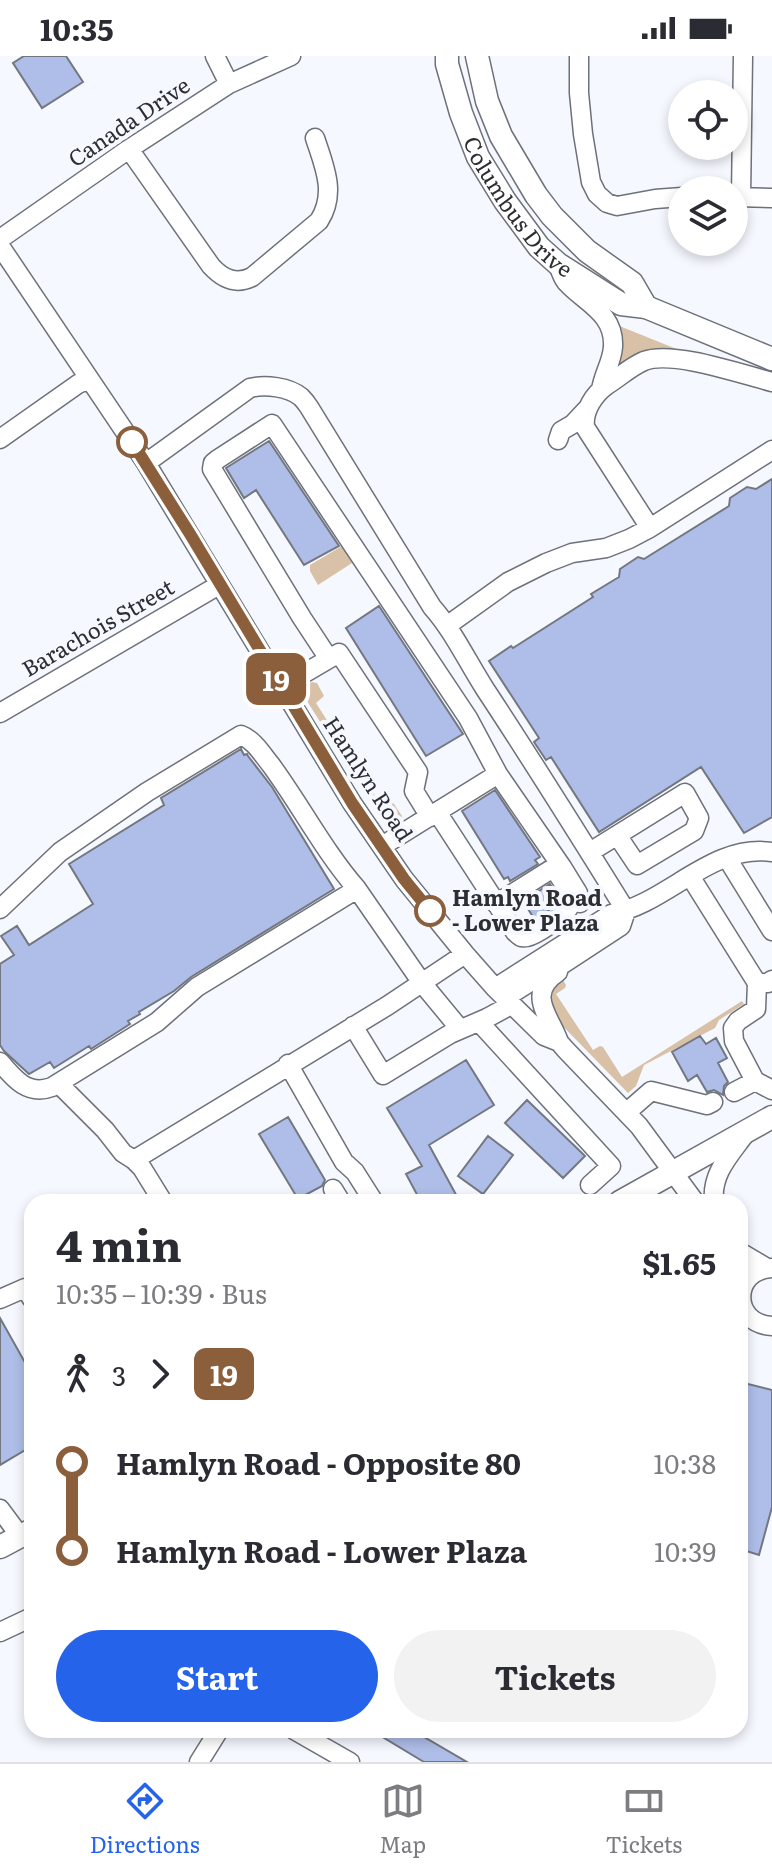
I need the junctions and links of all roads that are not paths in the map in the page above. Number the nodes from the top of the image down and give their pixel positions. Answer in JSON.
{"nodes":[{"id":1,"x":215,"y":56,"type":"edge"},
{"id":2,"x":291,"y":56,"type":"edge"},
{"id":3,"x":447,"y":56,"type":"edge"},
{"id":4,"x":477,"y":56,"type":"edge"},
{"id":5,"x":579,"y":56,"type":"edge"},
{"id":6,"x":743,"y":56,"type":"edge"},
{"id":7,"x":229,"y":84,"type":"junction"},
{"id":8,"x":315,"y":138,"type":"dead end"},
{"id":9,"x":129,"y":149,"type":"junction"},
{"id":10,"x":738,"y":176,"type":"edge"},
{"id":11,"x":748,"y":197,"type":"edge"},
{"id":12,"x":668,"y":198,"type":"edge"},
{"id":13,"x":772,"y":198,"type":"edge"},
{"id":14,"x":0,"y":239,"type":"edge"},
{"id":15,"x":0,"y":246,"type":"edge"},
{"id":16,"x":558,"y":264,"type":"junction"},
{"id":17,"x":646,"y":307,"type":"junction"},
{"id":18,"x":772,"y":359,"type":"edge"},
{"id":19,"x":89,"y":379,"type":"junction"},
{"id":20,"x":772,"y":382,"type":"edge"},
{"id":21,"x":601,"y":390,"type":"junction"},
{"id":22,"x":588,"y":408,"type":"junction"},
{"id":23,"x":0,"y":439,"type":"edge"},
{"id":24,"x":558,"y":440,"type":"dead end"},
{"id":25,"x":772,"y":450,"type":"edge"},
{"id":26,"x":146,"y":463,"type":"junction"},
{"id":27,"x":650,"y":528,"type":"junction"},
{"id":28,"x":219,"y":585,"type":"junction"},
{"id":29,"x":448,"y":625,"type":"junction"},
{"id":30,"x":329,"y":659,"type":"junction"},
{"id":31,"x":281,"y":687,"type":"junction"},
{"id":32,"x":0,"y":713,"type":"edge"},
{"id":33,"x":498,"y":774,"type":"junction"},
{"id":34,"x":434,"y":814,"type":"junction"},
{"id":35,"x":617,"y":835,"type":"dead end"},
{"id":36,"x":382,"y":846,"type":"junction"},
{"id":37,"x":590,"y":852,"type":"junction"},
{"id":38,"x":772,"y":852,"type":"edge"},
{"id":39,"x":552,"y":855,"type":"junction"},
{"id":40,"x":727,"y":858,"type":"junction"},
{"id":41,"x":690,"y":876,"type":"junction"},
{"id":42,"x":357,"y":889,"type":"junction"},
{"id":43,"x":494,"y":899,"type":"junction"},
{"id":44,"x":580,"y":903,"type":"dead end"},
{"id":45,"x":0,"y":909,"type":"edge"},
{"id":46,"x":626,"y":911,"type":"junction"},
{"id":47,"x":772,"y":931,"type":"edge"},
{"id":48,"x":465,"y":954,"type":"junction"},
{"id":49,"x":563,"y":964,"type":"junction"},
{"id":50,"x":422,"y":983,"type":"junction"},
{"id":51,"x":767,"y":984,"type":"edge"},
{"id":52,"x":504,"y":997,"type":"junction"},
{"id":53,"x":479,"y":1022,"type":"junction"},
{"id":54,"x":353,"y":1026,"type":"junction"},
{"id":55,"x":460,"y":1029,"type":"junction"},
{"id":56,"x":559,"y":1042,"type":"junction"},
{"id":57,"x":0,"y":1062,"type":"edge"},
{"id":58,"x":288,"y":1064,"type":"junction"},
{"id":59,"x":58,"y":1083,"type":"junction"},
{"id":60,"x":764,"y":1085,"type":"edge"},
{"id":61,"x":734,"y":1092,"type":"dead end"},
{"id":62,"x":713,"y":1102,"type":"dead end"},
{"id":63,"x":627,"y":1112,"type":"junction"},
{"id":64,"x":772,"y":1117,"type":"edge"},
{"id":65,"x":746,"y":1133,"type":"junction"},
{"id":66,"x":134,"y":1160,"type":"junction"},
{"id":67,"x":672,"y":1172,"type":"junction"},
{"id":68,"x":590,"y":1185,"type":"dead end"},
{"id":69,"x":158,"y":1194,"type":"edge"},
{"id":70,"x":368,"y":1194,"type":"edge"},
{"id":71,"x":634,"y":1194,"type":"edge"},
{"id":72,"x":689,"y":1194,"type":"edge"},
{"id":73,"x":713,"y":1194,"type":"edge"},
{"id":74,"x":748,"y":1256,"type":"edge"},
{"id":75,"x":769,"y":1268,"type":"edge"},
{"id":76,"x":748,"y":1280,"type":"edge"},
{"id":77,"x":24,"y":1292,"type":"edge"},
{"id":78,"x":0,"y":1299,"type":"edge"},
{"id":79,"x":748,"y":1314,"type":"edge"},
{"id":80,"x":765,"y":1325,"type":"edge"},
{"id":81,"x":1,"y":1513,"type":"edge"},
{"id":82,"x":24,"y":1531,"type":"edge"},
{"id":83,"x":24,"y":1534,"type":"edge"},
{"id":84,"x":0,"y":1547,"type":"edge"},
{"id":85,"x":24,"y":1621,"type":"edge"},
{"id":86,"x":0,"y":1632,"type":"edge"},
{"id":87,"x":214,"y":1738,"type":"edge"},
{"id":88,"x":308,"y":1738,"type":"edge"},
{"id":89,"x":199,"y":1762,"type":"edge"},
{"id":90,"x":350,"y":1762,"type":"edge"}],
"edges":[{"from":1,"to":7,"type":"street"},
{"from":2,"to":7,"type":"street","name":"Canada Drive"},
{"from":3,"to":16,"type":"main road","name":"Columbus Drive"},
{"from":4,"to":17,"type":"main road","name":"Columbus Drive"},
{"from":5,"to":12,"type":"street"},
{"from":6,"to":10,"type":"street"},
{"from":7,"to":9,"type":"street","name":"Canada Drive"},
{"from":8,"to":9,"type":"street"},
{"from":9,"to":14,"type":"street","name":"Canada Drive"},
{"from":11,"to":13,"type":"street"},
{"from":15,"to":19,"type":"street","name":"Hamlyn Road"},
{"from":16,"to":17,"type":"main road","name":"Columbus Drive"},
{"from":16,"to":21,"type":"street"},
{"from":17,"to":18,"type":"main road","name":"Columbus Drive"},
{"from":19,"to":23,"type":"street"},
{"from":19,"to":26,"type":"street","name":"Hamlyn Road"},
{"from":20,"to":21,"type":"street"},
{"from":21,"to":22,"type":"street"},
{"from":22,"to":24,"type":"street"},
{"from":22,"to":27,"type":"street"},
{"from":25,"to":27,"type":"street"},
{"from":26,"to":28,"type":"street","name":"Hamlyn Road"},
{"from":26,"to":29,"type":"street"},
{"from":27,"to":29,"type":"street"},
{"from":28,"to":31,"type":"street","name":"Hamlyn Road"},
{"from":28,"to":32,"type":"street","name":"Barachois Street"},
{"from":29,"to":37,"type":"street"},
{"from":30,"to":31,"type":"street"},
{"from":30,"to":33,"type":"street"},
{"from":30,"to":34,"type":"street"},
{"from":31,"to":36,"type":"street","name":"Hamlyn Road"},
{"from":33,"to":34,"type":"street"},
{"from":33,"to":39,"type":"street"},
{"from":34,"to":36,"type":"street"},
{"from":34,"to":43,"type":"street"},
{"from":35,"to":37,"type":"street"},
{"from":36,"to":48,"type":"street","name":"Hamlyn Road"},
{"from":37,"to":46,"type":"street"},
{"from":38,"to":40,"type":"street"},
{"from":39,"to":43,"type":"street"},
{"from":39,"to":44,"type":"street"},
{"from":40,"to":41,"type":"street"},
{"from":40,"to":47,"type":"street"},
{"from":41,"to":46,"type":"street"},
{"from":41,"to":51,"type":"street"},
{"from":42,"to":45,"type":"street"},
{"from":42,"to":50,"type":"street"},
{"from":42,"to":59,"type":"street"},
{"from":43,"to":43,"type":"street"},
{"from":46,"to":49,"type":"street"},
{"from":46,"to":52,"type":"street"},
{"from":48,"to":50,"type":"street"},
{"from":48,"to":52,"type":"street","name":"Hamlyn Road"},
{"from":49,"to":52,"type":"street"},
{"from":49,"to":56,"type":"street"},
{"from":50,"to":54,"type":"street"},
{"from":50,"to":55,"type":"street"},
{"from":51,"to":60,"type":"street"},
{"from":52,"to":53,"type":"street"},
{"from":52,"to":56,"type":"street","name":"Hamlyn Road"},
{"from":53,"to":55,"type":"street"},
{"from":53,"to":68,"type":"street"},
{"from":54,"to":55,"type":"street"},
{"from":54,"to":58,"type":"street"},
{"from":56,"to":63,"type":"street","name":"Hamlyn Road"},
{"from":57,"to":59,"type":"street"},
{"from":58,"to":66,"type":"street"},
{"from":58,"to":70,"type":"street"},
{"from":59,"to":66,"type":"street"},
{"from":60,"to":61,"type":"street"},
{"from":62,"to":63,"type":"street"},
{"from":63,"to":67,"type":"street","name":"Hamlyn Road"},
{"from":64,"to":65,"type":"main road"},
{"from":65,"to":67,"type":"main road"},
{"from":65,"to":73,"type":"street"},
{"from":66,"to":69,"type":"street"},
{"from":67,"to":71,"type":"main road"},
{"from":67,"to":72,"type":"street","name":"Hamlyn Road"},
{"from":74,"to":75,"type":"street"},
{"from":75,"to":76,"type":"street"},
{"from":77,"to":78,"type":"street"},
{"from":79,"to":80,"type":"street"},
{"from":81,"to":82,"type":"street"},
{"from":83,"to":84,"type":"main road"},
{"from":85,"to":86,"type":"street"},
{"from":87,"to":89,"type":"street"},
{"from":88,"to":90,"type":"street"}]}
